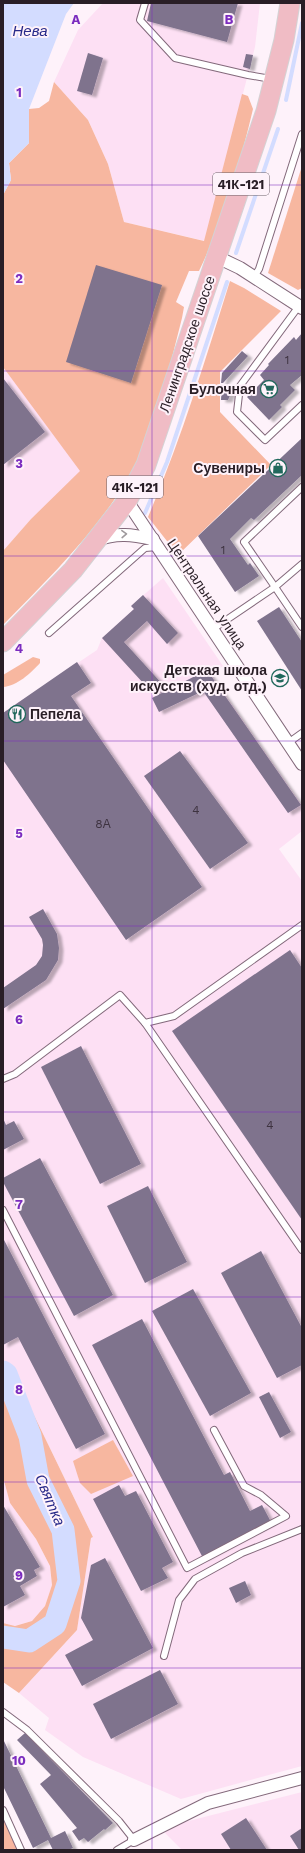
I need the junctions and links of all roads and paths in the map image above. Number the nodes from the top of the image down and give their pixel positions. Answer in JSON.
{"nodes":[{"id":1,"x":145,"y":3,"type":"edge"},
{"id":2,"x":290,"y":3,"type":"edge"},
{"id":3,"x":275,"y":79,"type":"junction"},
{"id":4,"x":302,"y":134,"type":"edge"},
{"id":5,"x":217,"y":257,"type":"junction"},
{"id":6,"x":254,"y":277,"type":"junction"},
{"id":7,"x":300,"y":307,"type":"edge"},
{"id":8,"x":302,"y":405,"type":"edge"},
{"id":9,"x":302,"y":487,"type":"edge"},
{"id":10,"x":127,"y":501,"type":"junction"},
{"id":11,"x":96,"y":541,"type":"junction"},
{"id":12,"x":155,"y":543,"type":"junction"},
{"id":13,"x":302,"y":564,"type":"edge"},
{"id":14,"x":274,"y":587,"type":"junction"},
{"id":15,"x":302,"y":627,"type":"edge"},
{"id":16,"x":213,"y":629,"type":"junction"},
{"id":17,"x":49,"y":633,"type":"dead end"},
{"id":18,"x":3,"y":642,"type":"edge"},
{"id":19,"x":302,"y":733,"type":"edge"},
{"id":20,"x":288,"y":743,"type":"junction"},
{"id":21,"x":302,"y":764,"type":"edge"},
{"id":22,"x":302,"y":925,"type":"edge"},
{"id":23,"x":145,"y":1023,"type":"junction"},
{"id":24,"x":3,"y":1079,"type":"edge"},
{"id":25,"x":3,"y":1210,"type":"edge"},
{"id":26,"x":302,"y":1250,"type":"edge"},
{"id":27,"x":214,"y":1430,"type":"dead end"},
{"id":28,"x":302,"y":1529,"type":"edge"},
{"id":29,"x":164,"y":1656,"type":"dead end"},
{"id":30,"x":3,"y":1712,"type":"edge"},
{"id":31,"x":302,"y":1778,"type":"edge"},
{"id":32,"x":3,"y":1810,"type":"edge"},
{"id":33,"x":134,"y":1840,"type":"junction"},
{"id":34,"x":21,"y":1850,"type":"edge"},
{"id":35,"x":117,"y":1850,"type":"edge"}],
"edges":[{"from":1,"to":3,"type":"lane"},
{"from":2,"to":3,"type":"main road","name":"Ленинградское шоссе","number":"41К-121"},
{"from":3,"to":5,"type":"main road","name":"Ленинградское шоссе","number":"41К-121"},
{"from":4,"to":6,"type":"lane"},
{"from":5,"to":6,"type":"street"},
{"from":5,"to":10,"type":"main road","name":"Ленинградское шоссе","number":"41К-121"},
{"from":6,"to":7,"type":"street"},
{"from":7,"to":8,"type":"lane"},
{"from":9,"to":14,"type":"lane"},
{"from":10,"to":11,"type":"main road","name":"Ленинградское шоссе","number":"41К-121"},
{"from":10,"to":12,"type":"street","name":"Центральная улица"},
{"from":11,"to":12,"type":"street","one_way":true},
{"from":11,"to":18,"type":"main road","name":"Ленинградское шоссе","number":"41К-121"},
{"from":12,"to":16,"type":"street","name":"Центральная улица"},
{"from":12,"to":17,"type":"lane"},
{"from":13,"to":14,"type":"lane"},
{"from":14,"to":15,"type":"lane"},
{"from":14,"to":16,"type":"lane"},
{"from":16,"to":20,"type":"street","name":"Центральная улица"},
{"from":19,"to":20,"type":"lane"},
{"from":20,"to":21,"type":"street","name":"Центральная улица"},
{"from":22,"to":23,"type":"lane"},
{"from":23,"to":24,"type":"lane"},
{"from":23,"to":26,"type":"lane"},
{"from":25,"to":27,"type":"lane"},
{"from":28,"to":29,"type":"lane"},
{"from":30,"to":33,"type":"lane"},
{"from":31,"to":33,"type":"street"},
{"from":32,"to":34,"type":"lane"},
{"from":33,"to":35,"type":"lane"}]}
